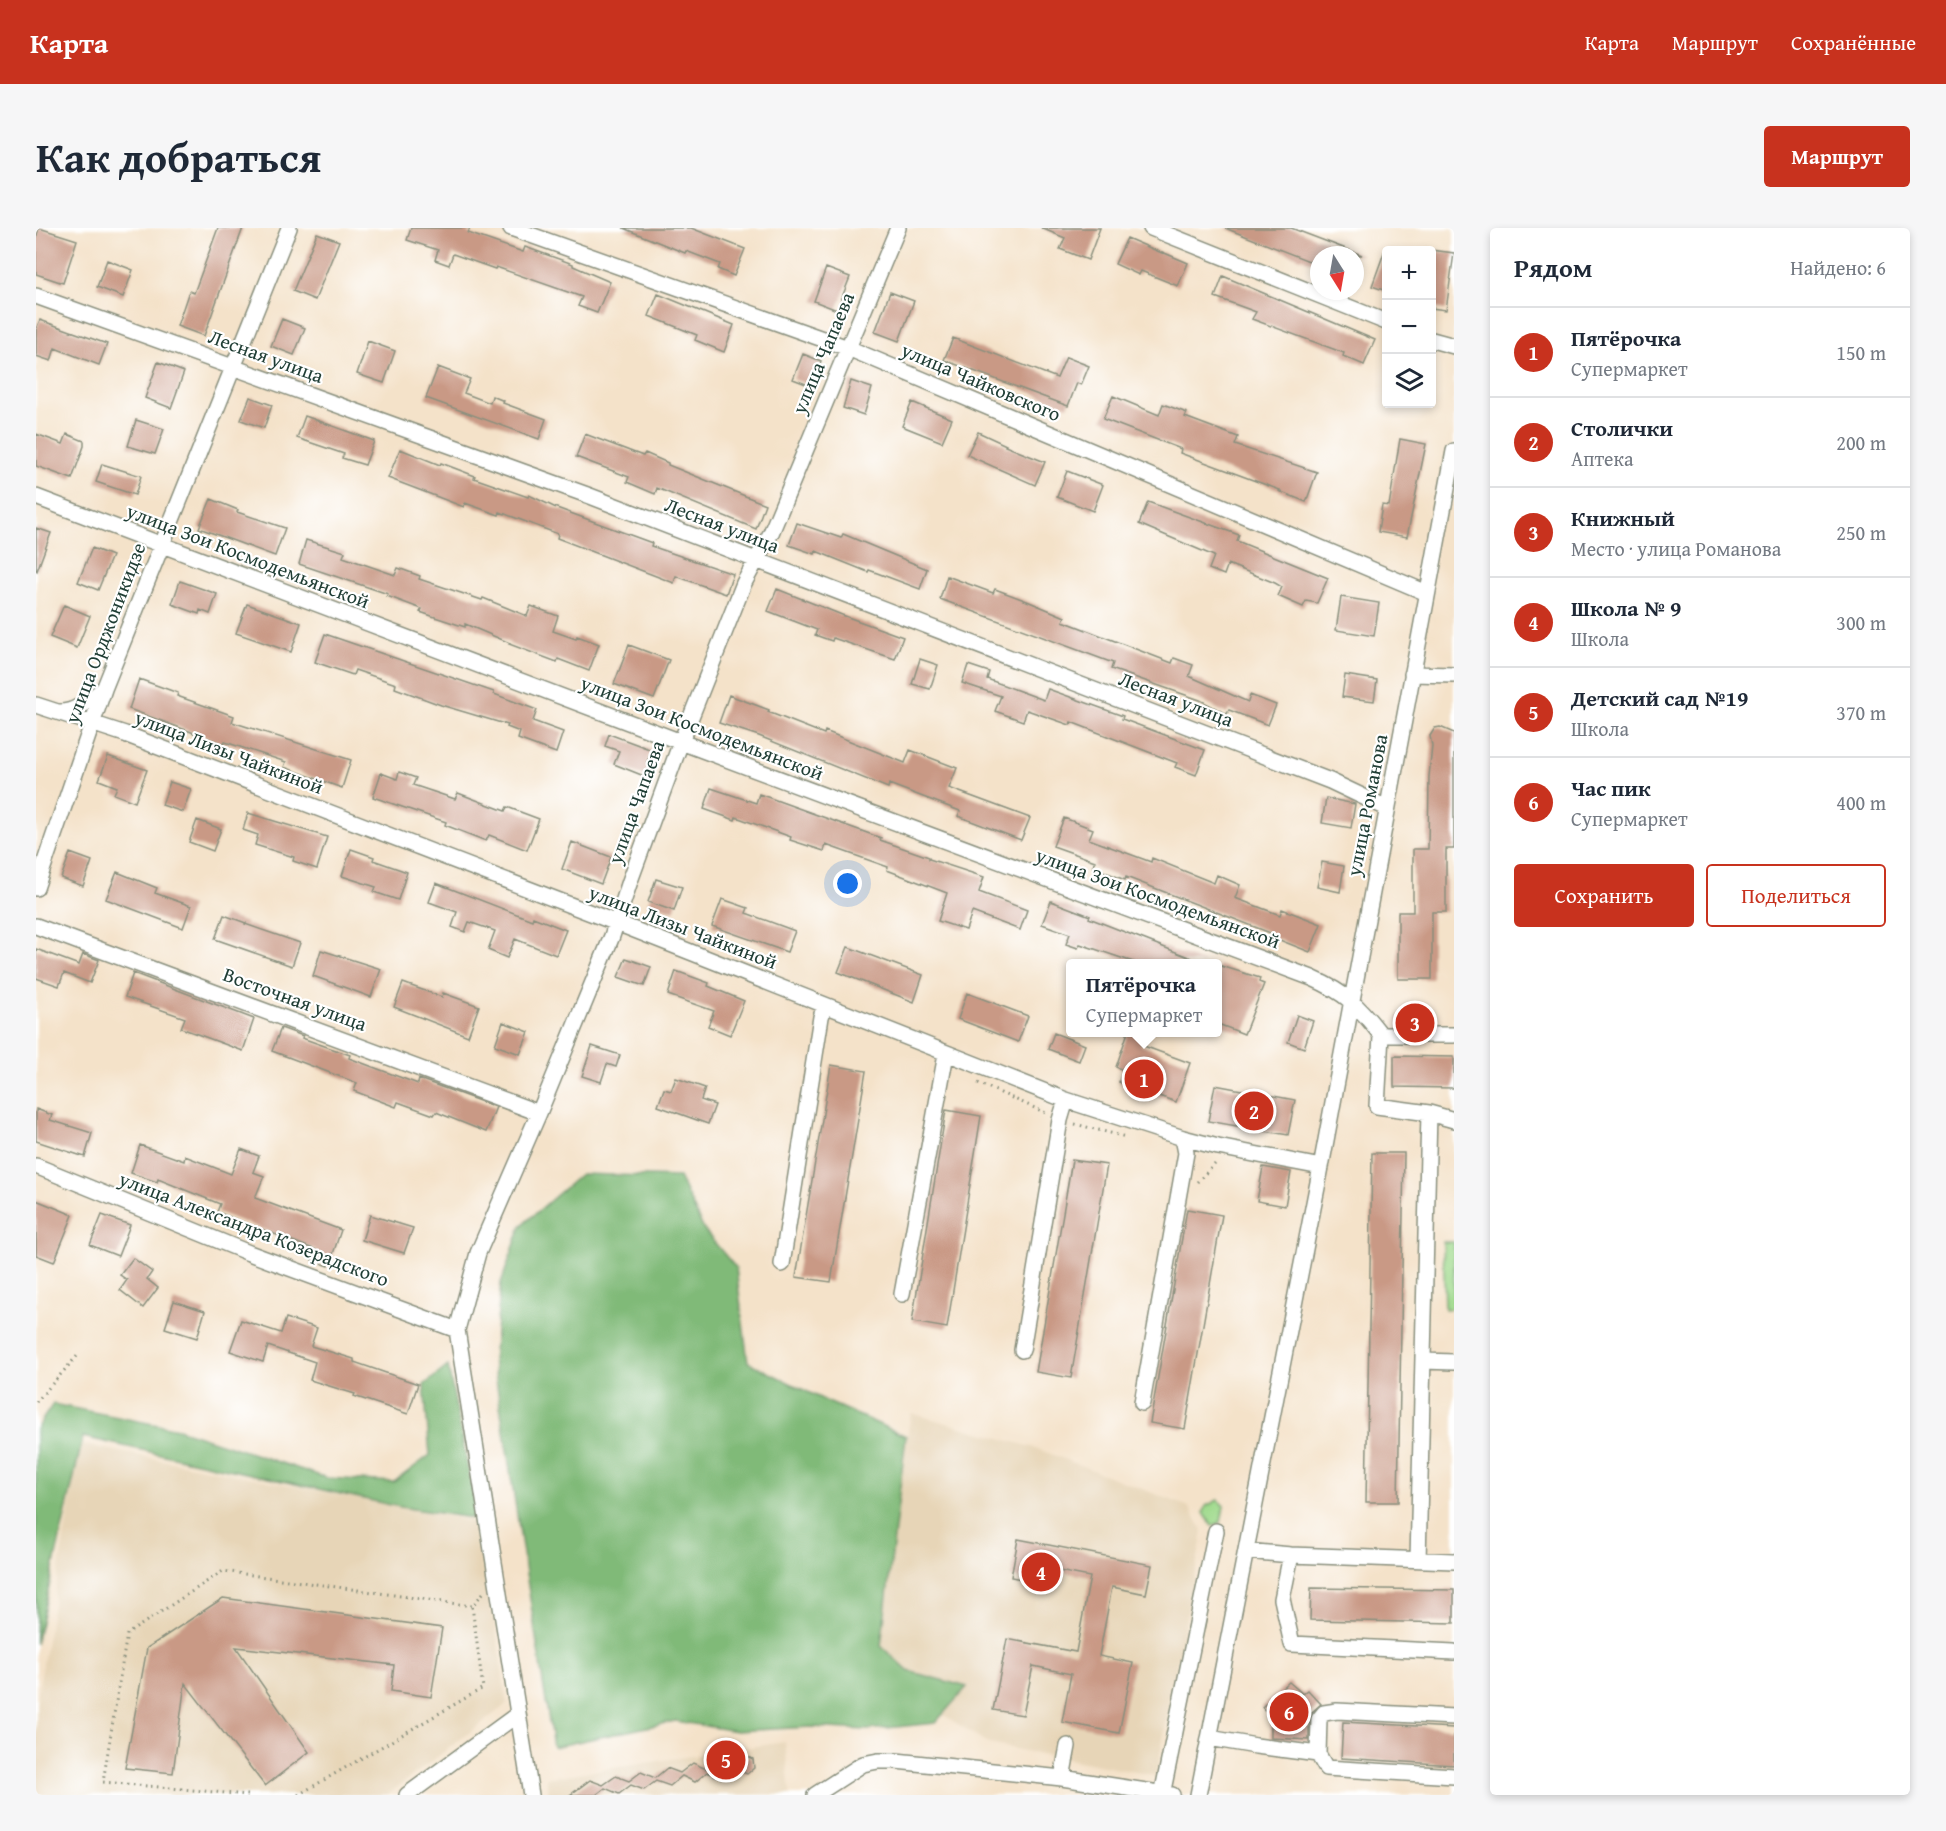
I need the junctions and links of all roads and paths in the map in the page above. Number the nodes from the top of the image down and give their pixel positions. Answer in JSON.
{"nodes":[{"id":1,"x":289,"y":228,"type":"edge"},
{"id":2,"x":511,"y":228,"type":"edge"},
{"id":3,"x":898,"y":228,"type":"edge"},
{"id":4,"x":1151,"y":228,"type":"edge"},
{"id":5,"x":36,"y":296,"type":"edge"},
{"id":6,"x":1382,"y":320,"type":"edge"},
{"id":7,"x":1436,"y":341,"type":"edge"},
{"id":8,"x":1454,"y":346,"type":"edge"},
{"id":9,"x":848,"y":348,"type":"junction"},
{"id":10,"x":234,"y":367,"type":"junction"},
{"id":11,"x":1454,"y":452,"type":"edge"},
{"id":12,"x":36,"y":497,"type":"edge"},
{"id":13,"x":160,"y":545,"type":"junction"},
{"id":14,"x":757,"y":561,"type":"junction"},
{"id":15,"x":1427,"y":593,"type":"junction"},
{"id":16,"x":1412,"y":674,"type":"junction"},
{"id":17,"x":1454,"y":675,"type":"edge"},
{"id":18,"x":104,"y":688,"type":"junction"},
{"id":19,"x":36,"y":705,"type":"edge"},
{"id":20,"x":52,"y":712,"type":"junction"},
{"id":21,"x":93,"y":723,"type":"junction"},
{"id":22,"x":681,"y":742,"type":"junction"},
{"id":23,"x":1387,"y":808,"type":"junction"},
{"id":24,"x":36,"y":888,"type":"edge"},
{"id":25,"x":617,"y":923,"type":"junction"},
{"id":26,"x":36,"y":926,"type":"edge"},
{"id":27,"x":1352,"y":1000,"type":"junction"},
{"id":28,"x":825,"y":1005,"type":"junction"},
{"id":29,"x":1381,"y":1035,"type":"junction"},
{"id":30,"x":1454,"y":1035,"type":"edge"},
{"id":31,"x":946,"y":1054,"type":"junction"},
{"id":32,"x":1066,"y":1100,"type":"junction"},
{"id":33,"x":539,"y":1113,"type":"junction"},
{"id":34,"x":1429,"y":1113,"type":"junction"},
{"id":35,"x":1454,"y":1120,"type":"edge"},
{"id":36,"x":1183,"y":1138,"type":"junction"},
{"id":37,"x":1218,"y":1148,"type":"junction"},
{"id":38,"x":36,"y":1166,"type":"edge"},
{"id":39,"x":1321,"y":1167,"type":"junction"},
{"id":40,"x":1179,"y":1197,"type":"junction"},
{"id":41,"x":782,"y":1264,"type":"dead end"},
{"id":42,"x":902,"y":1294,"type":"dead end"},
{"id":43,"x":457,"y":1330,"type":"junction"},
{"id":44,"x":1022,"y":1350,"type":"dead end"},
{"id":45,"x":78,"y":1355,"type":"dead end"},
{"id":46,"x":1423,"y":1361,"type":"junction"},
{"id":47,"x":1454,"y":1362,"type":"edge"},
{"id":48,"x":36,"y":1402,"type":"edge"},
{"id":49,"x":1142,"y":1403,"type":"dead end"},
{"id":50,"x":1216,"y":1531,"type":"dead end"},
{"id":51,"x":1246,"y":1551,"type":"junction"},
{"id":52,"x":1291,"y":1555,"type":"junction"},
{"id":53,"x":1418,"y":1560,"type":"junction"},
{"id":54,"x":1454,"y":1561,"type":"edge"},
{"id":55,"x":1454,"y":1652,"type":"edge"},
{"id":56,"x":518,"y":1714,"type":"junction"},
{"id":57,"x":1454,"y":1717,"type":"edge"},
{"id":58,"x":1209,"y":1738,"type":"junction"},
{"id":59,"x":1068,"y":1746,"type":"dead end"},
{"id":60,"x":1317,"y":1754,"type":"junction"},
{"id":61,"x":1454,"y":1776,"type":"edge"},
{"id":62,"x":1062,"y":1778,"type":"junction"},
{"id":63,"x":248,"y":1795,"type":"edge"},
{"id":64,"x":298,"y":1795,"type":"edge"},
{"id":65,"x":408,"y":1795,"type":"edge"},
{"id":66,"x":531,"y":1795,"type":"edge"},
{"id":67,"x":815,"y":1795,"type":"edge"},
{"id":68,"x":1166,"y":1795,"type":"edge"},
{"id":69,"x":1198,"y":1795,"type":"edge"}],
"edges":[{"from":1,"to":10,"type":"street","name":"улица Орджоникидзе"},
{"from":2,"to":9,"type":"street","name":"улица Чайковского"},
{"from":3,"to":9,"type":"street","name":"улица Чапаева"},
{"from":4,"to":6,"type":"street"},
{"from":5,"to":10,"type":"street","name":"Лесная улица"},
{"from":7,"to":8,"type":"street"},
{"from":9,"to":14,"type":"street","name":"улица Чапаева"},
{"from":9,"to":15,"type":"street","name":"улица Чайковского"},
{"from":10,"to":13,"type":"street","name":"улица Орджоникидзе"},
{"from":10,"to":14,"type":"street","name":"Лесная улица"},
{"from":11,"to":15,"type":"street","name":"улица Романова"},
{"from":12,"to":13,"type":"street","name":"улица Зои Космодемьянской"},
{"from":13,"to":18,"type":"street","name":"улица Орджоникидзе"},
{"from":13,"to":22,"type":"street","name":"улица Зои Космодемьянской"},
{"from":14,"to":22,"type":"street","name":"улица Чапаева"},
{"from":14,"to":23,"type":"street","name":"Лесная улица"},
{"from":15,"to":16,"type":"street","name":"улица Романова"},
{"from":16,"to":17,"type":"street"},
{"from":16,"to":23,"type":"street","name":"улица Романова"},
{"from":18,"to":20,"type":"street"},
{"from":18,"to":21,"type":"street","name":"улица Орджоникидзе"},
{"from":19,"to":20,"type":"street","name":"улица Лизы Чайкиной"},
{"from":20,"to":21,"type":"street","name":"улица Лизы Чайкиной"},
{"from":21,"to":24,"type":"street","name":"улица Орджоникидзе"},
{"from":21,"to":25,"type":"street","name":"улица Лизы Чайкиной"},
{"from":22,"to":25,"type":"street","name":"улица Чапаева"},
{"from":22,"to":27,"type":"street","name":"улица Зои Космодемьянской"},
{"from":23,"to":27,"type":"street","name":"улица Романова"},
{"from":25,"to":28,"type":"street","name":"улица Лизы Чайкиной"},
{"from":25,"to":33,"type":"street","name":"улица Чапаева"},
{"from":26,"to":33,"type":"street","name":"Восточная улица"},
{"from":27,"to":29,"type":"street","name":"улица Зои Космодемьянской"},
{"from":27,"to":39,"type":"street","name":"улица Романова"},
{"from":28,"to":31,"type":"street","name":"улица Лизы Чайкиной"},
{"from":28,"to":41,"type":"street"},
{"from":29,"to":30,"type":"street"},
{"from":29,"to":34,"type":"street"},
{"from":31,"to":32,"type":"street","name":"улица Лизы Чайкиной"},
{"from":31,"to":42,"type":"street"},
{"from":32,"to":36,"type":"street","name":"улица Лизы Чайкиной"},
{"from":32,"to":44,"type":"street"},
{"from":33,"to":43,"type":"street","name":"улица Чапаева"},
{"from":34,"to":35,"type":"street"},
{"from":34,"to":46,"type":"street"},
{"from":36,"to":37,"type":"street","name":"улица Лизы Чайкиной"},
{"from":36,"to":40,"type":"street"},
{"from":37,"to":39,"type":"street","name":"улица Лизы Чайкиной"},
{"from":37,"to":40,"type":"path"},
{"from":38,"to":43,"type":"street","name":"улица Александра Козерадского"},
{"from":39,"to":51,"type":"street","name":"улица Романова"},
{"from":40,"to":49,"type":"street"},
{"from":43,"to":56,"type":"street"},
{"from":45,"to":48,"type":"path"},
{"from":46,"to":47,"type":"street"},
{"from":46,"to":53,"type":"street"},
{"from":50,"to":68,"type":"street"},
{"from":51,"to":52,"type":"street"},
{"from":51,"to":58,"type":"street","name":"улица Романова"},
{"from":52,"to":53,"type":"street"},
{"from":52,"to":55,"type":"street"},
{"from":53,"to":54,"type":"street"},
{"from":56,"to":65,"type":"street"},
{"from":56,"to":66,"type":"street"},
{"from":57,"to":60,"type":"street"},
{"from":58,"to":60,"type":"street"},
{"from":58,"to":69,"type":"street","name":"улица Романова"},
{"from":59,"to":62,"type":"street"},
{"from":60,"to":61,"type":"street"},
{"from":62,"to":67,"type":"street"},
{"from":62,"to":68,"type":"street"},
{"from":63,"to":64,"type":"path"}]}
